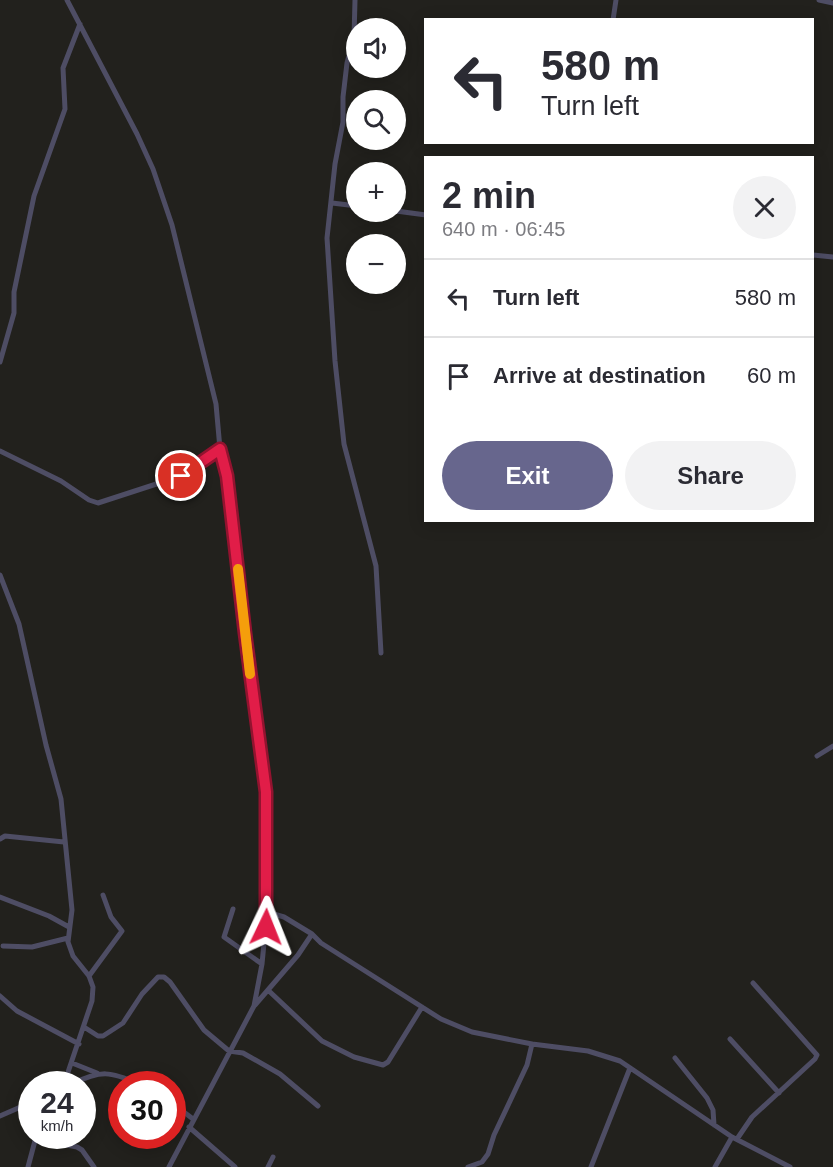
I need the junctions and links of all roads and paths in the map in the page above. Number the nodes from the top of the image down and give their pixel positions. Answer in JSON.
{"nodes":[{"id":1,"x":67,"y":0,"type":"edge"},
{"id":2,"x":355,"y":0,"type":"edge"},
{"id":3,"x":616,"y":0,"type":"edge"},
{"id":4,"x":819,"y":0,"type":"edge"},
{"id":5,"x":833,"y":3,"type":"edge"},
{"id":6,"x":613,"y":18,"type":"edge"},
{"id":7,"x":80,"y":24,"type":"junction"},
{"id":8,"x":332,"y":203,"type":"junction"},
{"id":9,"x":346,"y":205,"type":"edge"},
{"id":10,"x":406,"y":212,"type":"edge"},
{"id":11,"x":424,"y":215,"type":"edge"},
{"id":12,"x":814,"y":255,"type":"edge"},
{"id":13,"x":833,"y":257,"type":"edge"},
{"id":14,"x":0,"y":362,"type":"edge"},
{"id":15,"x":220,"y":449,"type":"junction"},
{"id":16,"x":0,"y":451,"type":"edge"},
{"id":17,"x":0,"y":575,"type":"edge"},
{"id":18,"x":381,"y":653,"type":"dead end"},
{"id":19,"x":833,"y":746,"type":"edge"},
{"id":20,"x":817,"y":756,"type":"dead end"},
{"id":21,"x":0,"y":839,"type":"edge"},
{"id":22,"x":64,"y":842,"type":"junction"},
{"id":23,"x":103,"y":895,"type":"dead end"},
{"id":24,"x":0,"y":897,"type":"edge"},
{"id":25,"x":233,"y":909,"type":"dead end"},
{"id":26,"x":267,"y":912,"type":"junction"},
{"id":27,"x":69,"y":927,"type":"junction"},
{"id":28,"x":312,"y":934,"type":"junction"},
{"id":29,"x":68,"y":938,"type":"junction"},
{"id":30,"x":3,"y":946,"type":"dead end"},
{"id":31,"x":262,"y":964,"type":"junction"},
{"id":32,"x":89,"y":976,"type":"junction"},
{"id":33,"x":753,"y":983,"type":"dead end"},
{"id":34,"x":269,"y":991,"type":"junction"},
{"id":35,"x":0,"y":996,"type":"edge"},
{"id":36,"x":254,"y":1006,"type":"junction"},
{"id":37,"x":422,"y":1007,"type":"junction"},
{"id":38,"x":84,"y":1027,"type":"junction"},
{"id":39,"x":730,"y":1039,"type":"dead end"},
{"id":40,"x":79,"y":1044,"type":"junction"},
{"id":41,"x":532,"y":1044,"type":"junction"},
{"id":42,"x":229,"y":1052,"type":"junction"},
{"id":43,"x":675,"y":1058,"type":"dead end"},
{"id":44,"x":72,"y":1063,"type":"junction"},
{"id":45,"x":630,"y":1068,"type":"junction"},
{"id":46,"x":69,"y":1071,"type":"edge"},
{"id":47,"x":108,"y":1072,"type":"edge"},
{"id":48,"x":97,"y":1073,"type":"joint"},
{"id":49,"x":779,"y":1093,"type":"junction"},
{"id":50,"x":318,"y":1106,"type":"dead end"},
{"id":51,"x":18,"y":1108,"type":"edge"},
{"id":52,"x":186,"y":1114,"type":"edge"},
{"id":53,"x":0,"y":1116,"type":"edge"},
{"id":54,"x":193,"y":1119,"type":"junction"},
{"id":55,"x":714,"y":1125,"type":"junction"},
{"id":56,"x":189,"y":1127,"type":"junction"},
{"id":57,"x":734,"y":1138,"type":"junction"},
{"id":58,"x":33,"y":1149,"type":"edge"},
{"id":59,"x":80,"y":1149,"type":"edge"},
{"id":60,"x":273,"y":1157,"type":"dead end"},
{"id":61,"x":28,"y":1167,"type":"edge"},
{"id":62,"x":94,"y":1167,"type":"edge"},
{"id":63,"x":169,"y":1167,"type":"edge"},
{"id":64,"x":235,"y":1167,"type":"edge"},
{"id":65,"x":268,"y":1167,"type":"edge"},
{"id":66,"x":468,"y":1167,"type":"edge"},
{"id":67,"x":591,"y":1167,"type":"edge"},
{"id":68,"x":715,"y":1167,"type":"edge"},
{"id":69,"x":790,"y":1167,"type":"edge"}],
"edges":[{"from":1,"to":7,"type":"street"},
{"from":2,"to":8,"type":"street"},
{"from":3,"to":6,"type":"street"},
{"from":4,"to":5,"type":"street"},
{"from":7,"to":14,"type":"street"},
{"from":7,"to":15,"type":"street"},
{"from":8,"to":9,"type":"street"},
{"from":8,"to":18,"type":"street"},
{"from":10,"to":11,"type":"street"},
{"from":12,"to":13,"type":"street"},
{"from":15,"to":16,"type":"street"},
{"from":15,"to":26,"type":"street"},
{"from":17,"to":22,"type":"street"},
{"from":19,"to":20,"type":"street"},
{"from":21,"to":22,"type":"street"},
{"from":22,"to":27,"type":"street"},
{"from":23,"to":32,"type":"street"},
{"from":24,"to":27,"type":"street"},
{"from":25,"to":31,"type":"street"},
{"from":26,"to":28,"type":"street"},
{"from":26,"to":31,"type":"street"},
{"from":27,"to":29,"type":"street"},
{"from":28,"to":34,"type":"street"},
{"from":28,"to":37,"type":"street"},
{"from":29,"to":30,"type":"street"},
{"from":29,"to":32,"type":"street"},
{"from":31,"to":36,"type":"street"},
{"from":32,"to":38,"type":"street"},
{"from":33,"to":49,"type":"street"},
{"from":34,"to":36,"type":"street"},
{"from":34,"to":37,"type":"street"},
{"from":35,"to":40,"type":"street"},
{"from":36,"to":42,"type":"street"},
{"from":37,"to":41,"type":"street"},
{"from":38,"to":40,"type":"street"},
{"from":38,"to":42,"type":"street"},
{"from":39,"to":49,"type":"street"},
{"from":40,"to":44,"type":"street"},
{"from":41,"to":45,"type":"street"},
{"from":41,"to":66,"type":"street"},
{"from":42,"to":50,"type":"street"},
{"from":42,"to":54,"type":"street"},
{"from":43,"to":55,"type":"street"},
{"from":44,"to":46,"type":"street"},
{"from":44,"to":48,"type":"street"},
{"from":45,"to":55,"type":"street"},
{"from":45,"to":67,"type":"street"},
{"from":47,"to":48,"type":"street"},
{"from":49,"to":57,"type":"street"},
{"from":51,"to":53,"type":"street"},
{"from":52,"to":54,"type":"street"},
{"from":54,"to":56,"type":"street"},
{"from":55,"to":57,"type":"street"},
{"from":56,"to":63,"type":"street"},
{"from":56,"to":64,"type":"street"},
{"from":57,"to":68,"type":"street"},
{"from":57,"to":69,"type":"street"},
{"from":58,"to":61,"type":"street"},
{"from":59,"to":62,"type":"street"},
{"from":60,"to":65,"type":"street"}]}
